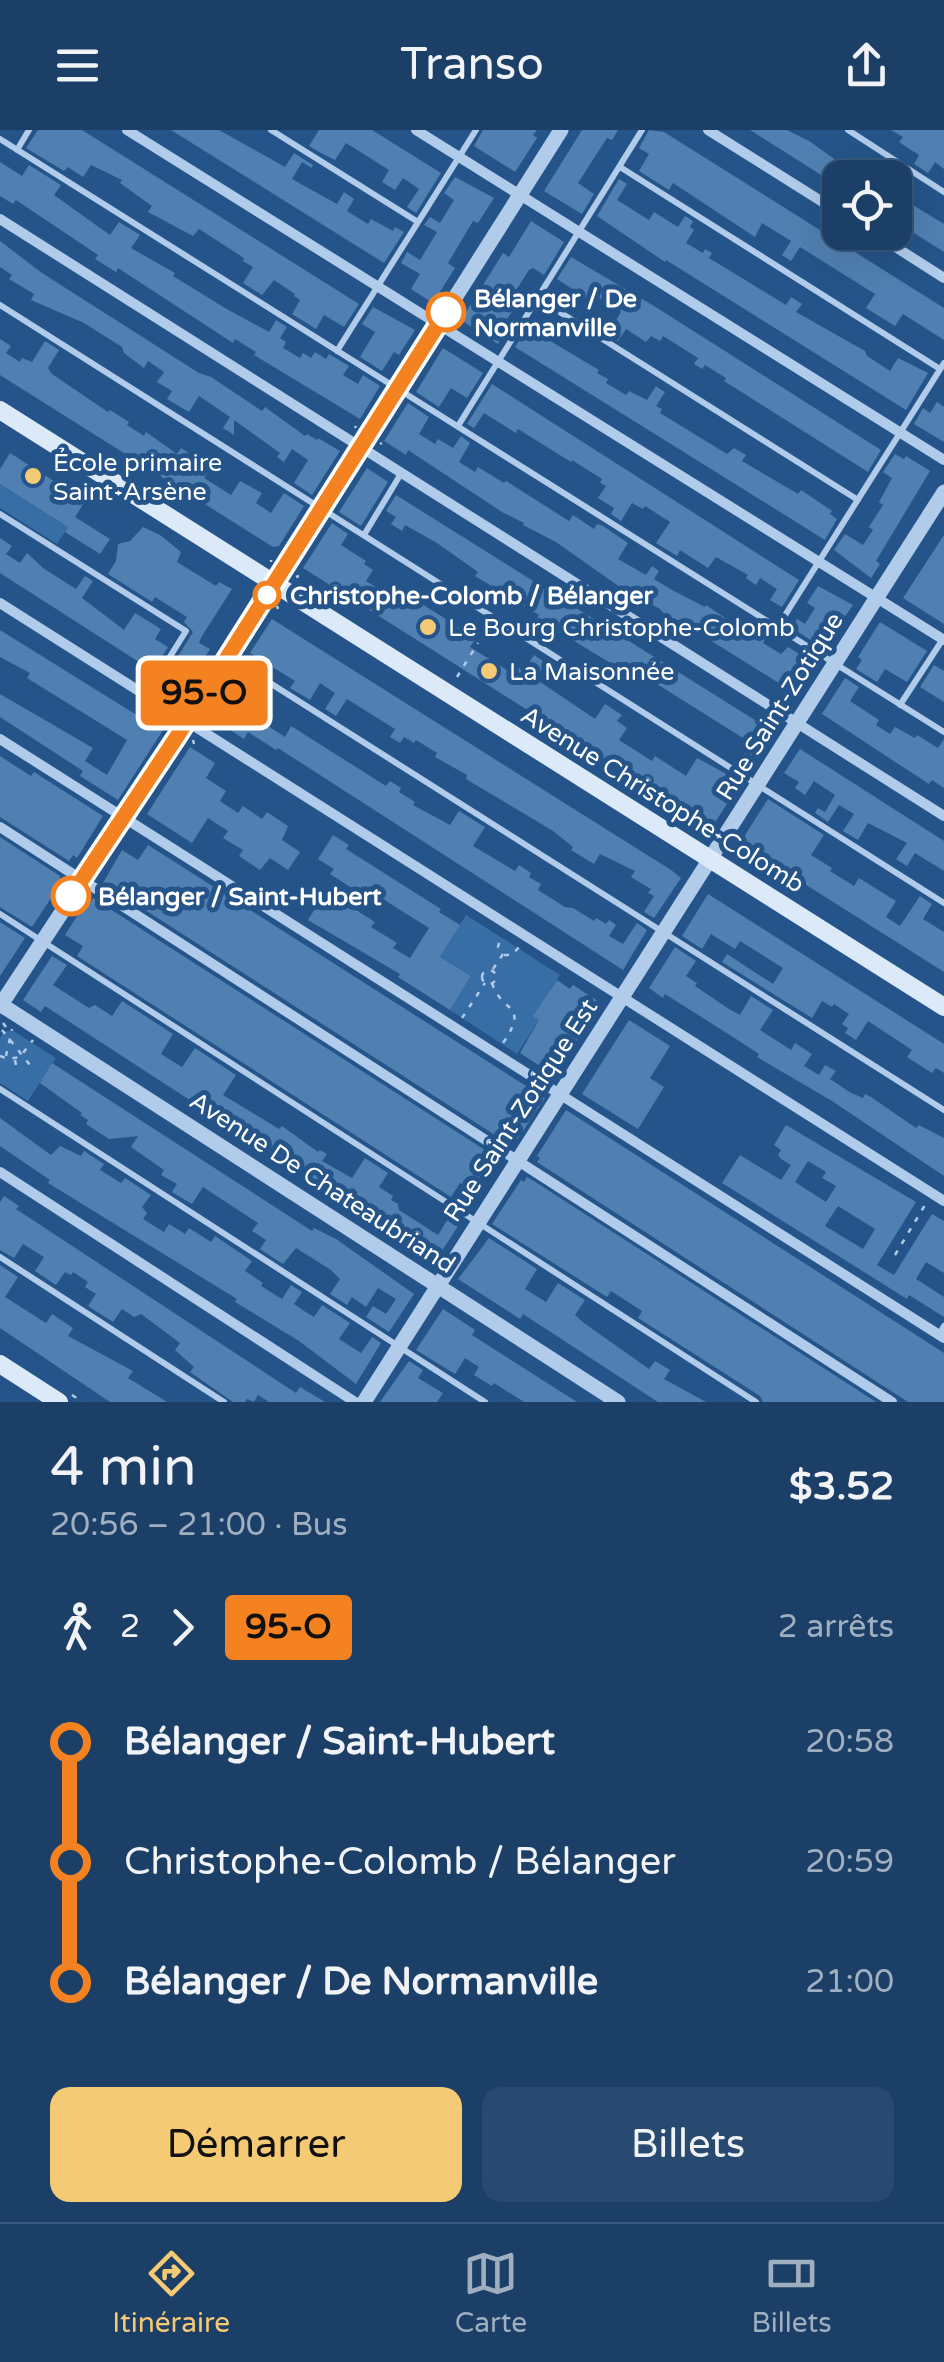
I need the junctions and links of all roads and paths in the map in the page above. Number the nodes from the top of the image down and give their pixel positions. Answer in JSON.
{"nodes":[{"id":1,"x":29,"y":130,"type":"edge"},
{"id":2,"x":127,"y":130,"type":"edge"},
{"id":3,"x":271,"y":130,"type":"edge"},
{"id":4,"x":416,"y":130,"type":"edge"},
{"id":5,"x":476,"y":130,"type":"edge"},
{"id":6,"x":562,"y":130,"type":"edge"},
{"id":7,"x":642,"y":130,"type":"edge"},
{"id":8,"x":708,"y":130,"type":"edge"},
{"id":9,"x":848,"y":130,"type":"edge"},
{"id":10,"x":0,"y":139,"type":"edge"},
{"id":11,"x":17,"y":150,"type":"junction"},
{"id":12,"x":458,"y":156,"type":"junction"},
{"id":13,"x":620,"y":167,"type":"junction"},
{"id":14,"x":944,"y":192,"type":"edge"},
{"id":15,"x":520,"y":196,"type":"junction"},
{"id":16,"x":822,"y":202,"type":"edge"},
{"id":17,"x":0,"y":218,"type":"edge"},
{"id":18,"x":418,"y":222,"type":"junction"},
{"id":19,"x":580,"y":231,"type":"junction"},
{"id":20,"x":900,"y":250,"type":"edge"},
{"id":21,"x":944,"y":278,"type":"edge"},
{"id":22,"x":377,"y":286,"type":"junction"},
{"id":23,"x":539,"y":299,"type":"junction"},
{"id":24,"x":0,"y":305,"type":"edge"},
{"id":25,"x":438,"y":325,"type":"junction"},
{"id":26,"x":337,"y":351,"type":"junction"},
{"id":27,"x":498,"y":362,"type":"junction"},
{"id":28,"x":942,"y":366,"type":"edge"},
{"id":29,"x":398,"y":388,"type":"junction"},
{"id":30,"x":0,"y":410,"type":"edge"},
{"id":31,"x":458,"y":427,"type":"junction"},
{"id":32,"x":901,"y":432,"type":"junction"},
{"id":33,"x":361,"y":446,"type":"junction"},
{"id":34,"x":944,"y":460,"type":"edge"},
{"id":35,"x":402,"y":472,"type":"junction"},
{"id":36,"x":944,"y":492,"type":"edge"},
{"id":37,"x":858,"y":500,"type":"junction"},
{"id":38,"x":321,"y":509,"type":"junction"},
{"id":39,"x":0,"y":514,"type":"edge"},
{"id":40,"x":364,"y":535,"type":"junction"},
{"id":41,"x":818,"y":564,"type":"junction"},
{"id":42,"x":274,"y":584,"type":"junction"},
{"id":43,"x":876,"y":600,"type":"junction"},
{"id":44,"x":0,"y":603,"type":"edge"},
{"id":45,"x":777,"y":628,"type":"junction"},
{"id":46,"x":944,"y":639,"type":"edge"},
{"id":47,"x":478,"y":642,"type":"dead end"},
{"id":48,"x":228,"y":656,"type":"junction"},
{"id":49,"x":834,"y":664,"type":"junction"},
{"id":50,"x":457,"y":677,"type":"dead end"},
{"id":51,"x":146,"y":695,"type":"junction"},
{"id":52,"x":900,"y":705,"type":"junction"},
{"id":53,"x":187,"y":720,"type":"junction"},
{"id":54,"x":797,"y":723,"type":"junction"},
{"id":55,"x":944,"y":732,"type":"edge"},
{"id":56,"x":0,"y":740,"type":"edge"},
{"id":57,"x":758,"y":785,"type":"junction"},
{"id":58,"x":944,"y":816,"type":"edge"},
{"id":59,"x":124,"y":819,"type":"junction"},
{"id":60,"x":0,"y":827,"type":"edge"},
{"id":61,"x":712,"y":860,"type":"junction"},
{"id":62,"x":82,"y":880,"type":"junction"},
{"id":63,"x":944,"y":903,"type":"edge"},
{"id":64,"x":0,"y":914,"type":"edge"},
{"id":65,"x":664,"y":933,"type":"junction"},
{"id":66,"x":501,"y":935,"type":"dead end"},
{"id":67,"x":42,"y":941,"type":"junction"},
{"id":68,"x":519,"y":947,"type":"dead end"},
{"id":69,"x":503,"y":954,"type":"junction"},
{"id":70,"x":492,"y":970,"type":"junction"},
{"id":71,"x":485,"y":983,"type":"junction"},
{"id":72,"x":492,"y":983,"type":"junction"},
{"id":73,"x":623,"y":997,"type":"junction"},
{"id":74,"x":0,"y":1005,"type":"edge"},
{"id":75,"x":944,"y":1007,"type":"edge"},
{"id":76,"x":461,"y":1019,"type":"dead end"},
{"id":77,"x":4,"y":1027,"type":"edge"},
{"id":78,"x":12,"y":1028,"type":"dead end"},
{"id":79,"x":10,"y":1039,"type":"junction"},
{"id":80,"x":32,"y":1040,"type":"dead end"},
{"id":81,"x":502,"y":1045,"type":"dead end"},
{"id":82,"x":0,"y":1056,"type":"edge"},
{"id":83,"x":22,"y":1056,"type":"junction"},
{"id":84,"x":6,"y":1059,"type":"junction"},
{"id":85,"x":14,"y":1059,"type":"junction"},
{"id":86,"x":30,"y":1065,"type":"dead end"},
{"id":87,"x":17,"y":1071,"type":"dead end"},
{"id":88,"x":0,"y":1088,"type":"edge"},
{"id":89,"x":561,"y":1094,"type":"junction"},
{"id":90,"x":944,"y":1110,"type":"edge"},
{"id":91,"x":518,"y":1161,"type":"junction"},
{"id":92,"x":0,"y":1172,"type":"edge"},
{"id":93,"x":944,"y":1202,"type":"edge"},
{"id":94,"x":925,"y":1205,"type":"dead end"},
{"id":95,"x":477,"y":1223,"type":"junction"},
{"id":96,"x":894,"y":1255,"type":"dead end"},
{"id":97,"x":0,"y":1257,"type":"edge"},
{"id":98,"x":437,"y":1285,"type":"junction"},
{"id":99,"x":942,"y":1333,"type":"edge"},
{"id":100,"x":399,"y":1346,"type":"junction"},
{"id":101,"x":0,"y":1364,"type":"edge"},
{"id":102,"x":59,"y":1402,"type":"edge"},
{"id":103,"x":224,"y":1402,"type":"edge"},
{"id":104,"x":355,"y":1402,"type":"edge"},
{"id":105,"x":364,"y":1402,"type":"edge"},
{"id":106,"x":485,"y":1402,"type":"edge"},
{"id":107,"x":618,"y":1402,"type":"edge"},
{"id":108,"x":756,"y":1402,"type":"edge"},
{"id":109,"x":892,"y":1402,"type":"edge"}],
"edges":[{"from":1,"to":11,"type":"lane"},
{"from":2,"to":22,"type":"street"},
{"from":3,"to":18,"type":"lane"},
{"from":4,"to":12,"type":"street"},
{"from":5,"to":12,"type":"lane"},
{"from":6,"to":15,"type":"street"},
{"from":7,"to":13,"type":"lane"},
{"from":8,"to":16,"type":"street"},
{"from":9,"to":14,"type":"lane"},
{"from":10,"to":11,"type":"lane"},
{"from":11,"to":26,"type":"lane"},
{"from":12,"to":15,"type":"street"},
{"from":12,"to":18,"type":"lane"},
{"from":13,"to":19,"type":"lane"},
{"from":13,"to":28,"type":"lane"},
{"from":15,"to":19,"type":"street"},
{"from":15,"to":25,"type":"street"},
{"from":17,"to":33,"type":"street"},
{"from":18,"to":22,"type":"lane"},
{"from":19,"to":23,"type":"lane"},
{"from":19,"to":32,"type":"street"},
{"from":20,"to":21,"type":"street"},
{"from":22,"to":25,"type":"street"},
{"from":22,"to":26,"type":"lane"},
{"from":23,"to":27,"type":"lane"},
{"from":23,"to":37,"type":"lane"},
{"from":24,"to":38,"type":"lane"},
{"from":25,"to":27,"type":"street"},
{"from":25,"to":29,"type":"street"},
{"from":26,"to":29,"type":"lane"},
{"from":27,"to":31,"type":"lane"},
{"from":27,"to":41,"type":"street"},
{"from":28,"to":32,"type":"lane"},
{"from":29,"to":31,"type":"lane"},
{"from":29,"to":33,"type":"street"},
{"from":30,"to":42,"type":"main road","name":"Avenue Christophe-Colomb"},
{"from":31,"to":45,"type":"lane"},
{"from":32,"to":34,"type":"street"},
{"from":32,"to":37,"type":"lane"},
{"from":33,"to":35,"type":"street"},
{"from":33,"to":38,"type":"street"},
{"from":35,"to":40,"type":"lane"},
{"from":35,"to":54,"type":"street"},
{"from":36,"to":43,"type":"street","name":"Rue Saint-Zotique"},
{"from":37,"to":41,"type":"lane"},
{"from":38,"to":40,"type":"lane"},
{"from":38,"to":42,"type":"street"},
{"from":39,"to":51,"type":"lane"},
{"from":40,"to":57,"type":"lane"},
{"from":41,"to":43,"type":"street"},
{"from":41,"to":45,"type":"lane"},
{"from":42,"to":48,"type":"street"},
{"from":42,"to":61,"type":"main road","name":"Avenue Christophe-Colomb"},
{"from":43,"to":46,"type":"street"},
{"from":43,"to":49,"type":"street","name":"Rue Saint-Zotique"},
{"from":44,"to":51,"type":"street"},
{"from":45,"to":49,"type":"lane"},
{"from":46,"to":52,"type":"lane"},
{"from":47,"to":50,"type":"path"},
{"from":48,"to":53,"type":"street"},
{"from":48,"to":65,"type":"lane"},
{"from":49,"to":52,"type":"lane"},
{"from":49,"to":54,"type":"street","name":"Rue Saint-Zotique"},
{"from":51,"to":53,"type":"street"},
{"from":52,"to":55,"type":"lane"},
{"from":53,"to":59,"type":"street"},
{"from":53,"to":73,"type":"street"},
{"from":54,"to":57,"type":"street","name":"Rue Saint-Zotique"},
{"from":54,"to":58,"type":"street"},
{"from":56,"to":59,"type":"street"},
{"from":57,"to":61,"type":"street","name":"Rue Saint-Zotique"},
{"from":57,"to":63,"type":"lane"},
{"from":59,"to":62,"type":"street"},
{"from":59,"to":89,"type":"street"},
{"from":60,"to":62,"type":"street"},
{"from":61,"to":65,"type":"street","name":"Rue Saint-Zotique"},
{"from":61,"to":75,"type":"main road","name":"Avenue Christophe-Colomb"},
{"from":62,"to":67,"type":"street"},
{"from":62,"to":91,"type":"street"},
{"from":64,"to":67,"type":"lane"},
{"from":65,"to":73,"type":"street","name":"Rue Saint-Zotique"},
{"from":65,"to":90,"type":"lane"},
{"from":66,"to":69,"type":"path"},
{"from":67,"to":74,"type":"street"},
{"from":67,"to":95,"type":"lane"},
{"from":68,"to":69,"type":"path"},
{"from":69,"to":70,"type":"path"},
{"from":70,"to":71,"type":"path"},
{"from":70,"to":72,"type":"path"},
{"from":71,"to":72,"type":"path"},
{"from":71,"to":76,"type":"path"},
{"from":72,"to":81,"type":"path"},
{"from":73,"to":89,"type":"street","name":"Rue Saint-Zotique Est"},
{"from":73,"to":93,"type":"street"},
{"from":74,"to":98,"type":"street","name":"Avenue De Chateaubriand"},
{"from":77,"to":79,"type":"path"},
{"from":78,"to":79,"type":"path"},
{"from":79,"to":83,"type":"path"},
{"from":79,"to":84,"type":"path"},
{"from":80,"to":83,"type":"path"},
{"from":82,"to":84,"type":"path"},
{"from":83,"to":85,"type":"path"},
{"from":83,"to":86,"type":"path"},
{"from":84,"to":85,"type":"path"},
{"from":85,"to":87,"type":"path"},
{"from":88,"to":100,"type":"lane"},
{"from":89,"to":91,"type":"street","name":"Rue Saint-Zotique Est"},
{"from":89,"to":99,"type":"street"},
{"from":91,"to":95,"type":"street","name":"Rue Saint-Zotique Est"},
{"from":91,"to":109,"type":"street"},
{"from":92,"to":104,"type":"street"},
{"from":94,"to":96,"type":"path"},
{"from":95,"to":98,"type":"street","name":"Rue Saint-Zotique Est"},
{"from":95,"to":108,"type":"lane"},
{"from":97,"to":103,"type":"lane"},
{"from":98,"to":100,"type":"street","name":"Rue Saint-Zotique Est"},
{"from":98,"to":107,"type":"street","name":"Avenue De Chateaubriand"},
{"from":100,"to":105,"type":"street","name":"Rue Saint-Zotique Est"},
{"from":100,"to":106,"type":"lane"},
{"from":101,"to":102,"type":"main road"}]}
